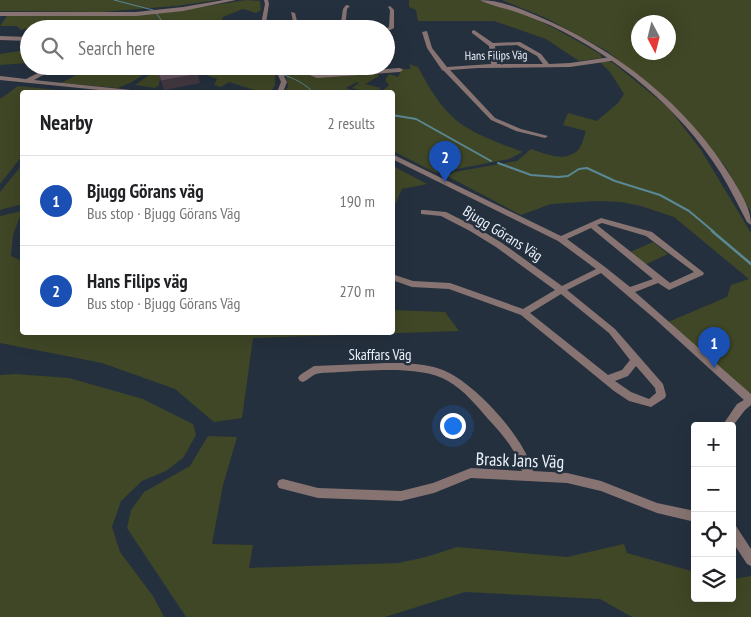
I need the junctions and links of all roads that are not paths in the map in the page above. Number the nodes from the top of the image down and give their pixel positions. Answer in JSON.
{"nodes":[{"id":1,"x":233,"y":0,"type":"edge"},
{"id":2,"x":266,"y":0,"type":"edge"},
{"id":3,"x":483,"y":0,"type":"edge"},
{"id":4,"x":348,"y":6,"type":"dead end"},
{"id":5,"x":390,"y":7,"type":"dead end"},
{"id":6,"x":293,"y":13,"type":"dead end"},
{"id":7,"x":1,"y":15,"type":"edge"},
{"id":8,"x":264,"y":20,"type":"edge"},
{"id":9,"x":295,"y":20,"type":"edge"},
{"id":10,"x":343,"y":20,"type":"edge"},
{"id":11,"x":391,"y":20,"type":"edge"},
{"id":12,"x":425,"y":32,"type":"dead end"},
{"id":13,"x":474,"y":32,"type":"dead end"},
{"id":14,"x":0,"y":38,"type":"edge"},
{"id":15,"x":20,"y":39,"type":"edge"},
{"id":16,"x":492,"y":44,"type":"junction"},
{"id":17,"x":611,"y":58,"type":"junction"},
{"id":18,"x":494,"y":65,"type":"junction"},
{"id":19,"x":548,"y":66,"type":"junction"},
{"id":20,"x":444,"y":68,"type":"junction"},
{"id":21,"x":39,"y":75,"type":"edge"},
{"id":22,"x":281,"y":75,"type":"edge"},
{"id":23,"x":314,"y":75,"type":"edge"},
{"id":24,"x":330,"y":75,"type":"edge"},
{"id":25,"x":0,"y":78,"type":"edge"},
{"id":26,"x":27,"y":81,"type":"junction"},
{"id":27,"x":112,"y":90,"type":"edge"},
{"id":28,"x":281,"y":90,"type":"edge"},
{"id":29,"x":544,"y":136,"type":"dead end"},
{"id":30,"x":395,"y":157,"type":"edge"},
{"id":31,"x":424,"y":212,"type":"dead end"},
{"id":32,"x":751,"y":222,"type":"edge"},
{"id":33,"x":591,"y":224,"type":"junction"},
{"id":34,"x":561,"y":239,"type":"junction"},
{"id":35,"x":602,"y":269,"type":"junction"},
{"id":36,"x":395,"y":278,"type":"dead end"},
{"id":37,"x":659,"y":280,"type":"junction"},
{"id":38,"x":561,"y":290,"type":"junction"},
{"id":39,"x":628,"y":291,"type":"junction"},
{"id":40,"x":524,"y":313,"type":"junction"},
{"id":41,"x":636,"y":360,"type":"junction"},
{"id":42,"x":303,"y":378,"type":"dead end"},
{"id":43,"x":607,"y":380,"type":"junction"},
{"id":44,"x":751,"y":400,"type":"edge"},
{"id":45,"x":730,"y":422,"type":"edge"},
{"id":46,"x":528,"y":475,"type":"junction"},
{"id":47,"x":283,"y":484,"type":"dead end"},
{"id":48,"x":691,"y":517,"type":"edge"},
{"id":49,"x":736,"y":536,"type":"edge"},
{"id":50,"x":751,"y":560,"type":"edge"}],
"edges":[{"from":1,"to":7,"type":"street"},
{"from":2,"to":8,"type":"street"},
{"from":3,"to":17,"type":"street"},
{"from":4,"to":10,"type":"street"},
{"from":5,"to":11,"type":"street"},
{"from":6,"to":9,"type":"street"},
{"from":12,"to":20,"type":"street","name":"Hans Filips Väg"},
{"from":13,"to":16,"type":"street","name":"Hans Filips Väg"},
{"from":14,"to":15,"type":"street"},
{"from":16,"to":18,"type":"street","name":"Hans Filips Väg"},
{"from":16,"to":19,"type":"street","name":"Hans Filips Väg"},
{"from":17,"to":19,"type":"street","name":"Hans Filips Väg"},
{"from":17,"to":32,"type":"street"},
{"from":18,"to":19,"type":"street","name":"Hans Filips Väg"},
{"from":18,"to":20,"type":"street","name":"Hans Filips Väg"},
{"from":20,"to":29,"type":"street","name":"Hans Filips Väg"},
{"from":21,"to":26,"type":"street"},
{"from":22,"to":28,"type":"street"},
{"from":23,"to":24,"type":"street"},
{"from":25,"to":26,"type":"street"},
{"from":26,"to":27,"type":"street"},
{"from":30,"to":34,"type":"street","name":"Bjugg Görans Väg"},
{"from":31,"to":38,"type":"street","name":"Bjugg Görans Väg"},
{"from":33,"to":34,"type":"street","name":"Bjugg Görans Väg"},
{"from":33,"to":37,"type":"street"},
{"from":33,"to":37,"type":"street","name":"Bjugg Görans Väg"},
{"from":34,"to":35,"type":"street","name":"Bjugg Görans Väg"},
{"from":35,"to":38,"type":"street"},
{"from":35,"to":39,"type":"street","name":"Bjugg Görans Väg"},
{"from":36,"to":40,"type":"street","name":"Bjugg Görans Väg"},
{"from":37,"to":39,"type":"street","name":"Bjugg Görans Väg"},
{"from":38,"to":40,"type":"street"},
{"from":38,"to":41,"type":"street","name":"Bjugg Görans Väg"},
{"from":39,"to":44,"type":"street","name":"Bjugg Görans Väg"},
{"from":40,"to":43,"type":"street","name":"Bjugg Görans Väg"},
{"from":41,"to":43,"type":"street"},
{"from":41,"to":43,"type":"street","name":"Bjugg Görans Väg"},
{"from":42,"to":46,"type":"street","name":"Skaffars Väg"},
{"from":44,"to":45,"type":"street"},
{"from":46,"to":47,"type":"street","name":"Brask Jans Väg"},
{"from":46,"to":48,"type":"street","name":"Brask Jans Väg"},
{"from":49,"to":50,"type":"street"}]}
